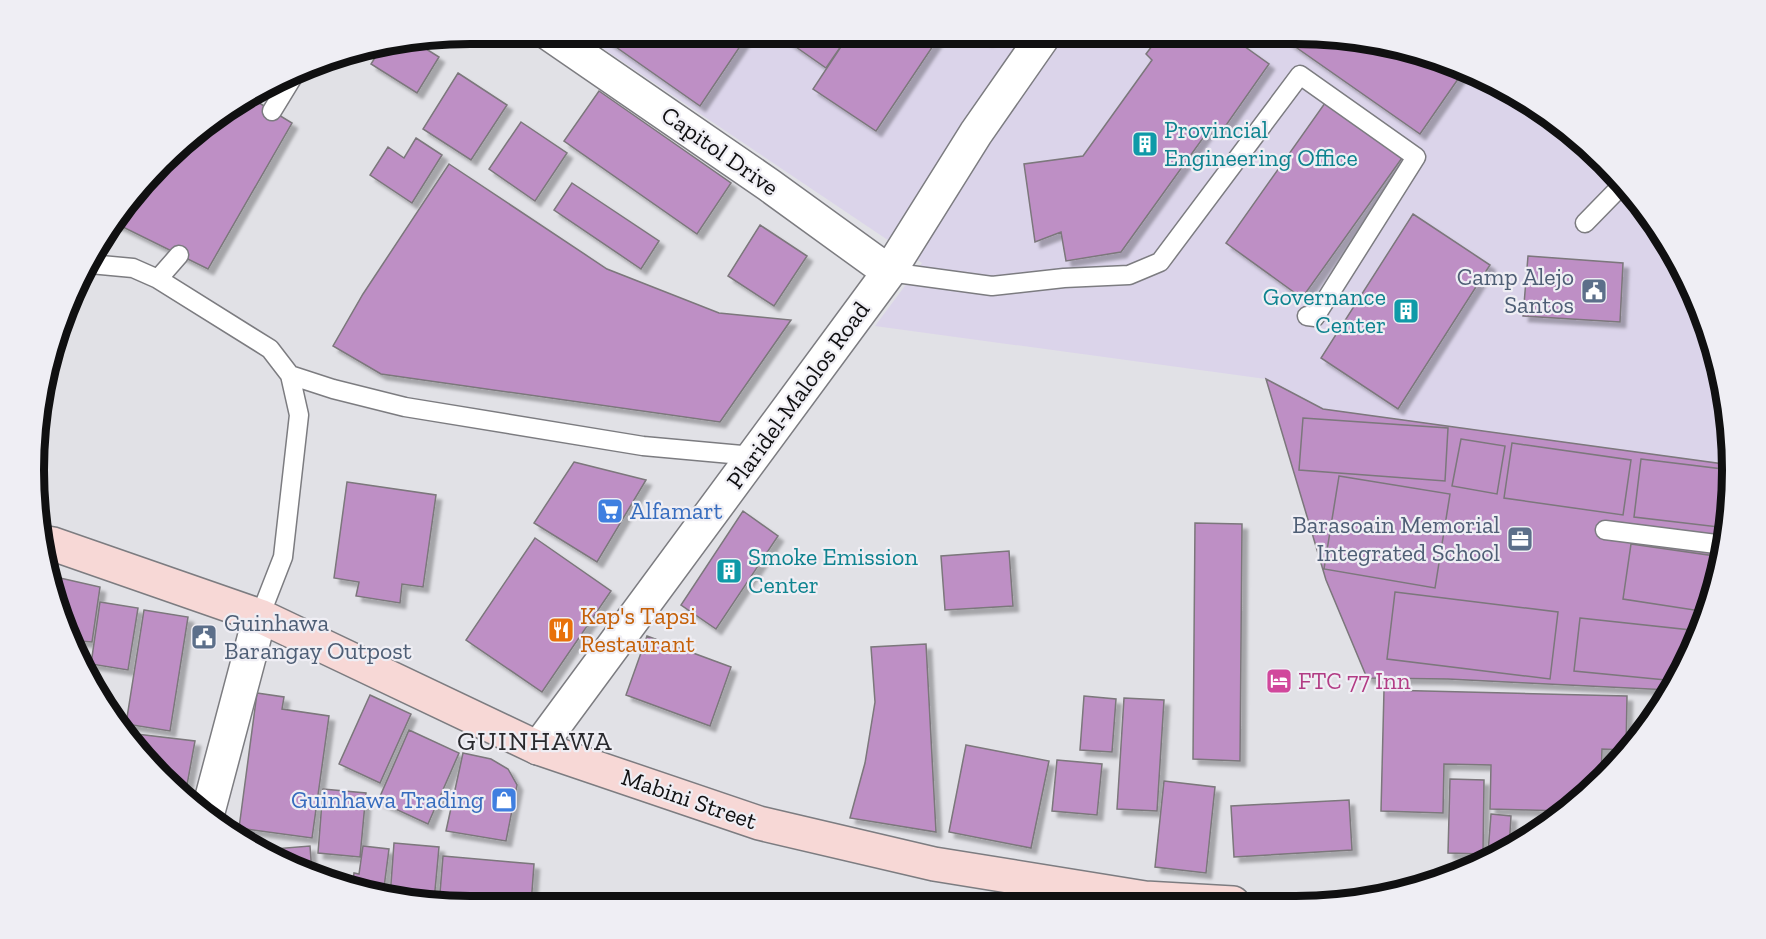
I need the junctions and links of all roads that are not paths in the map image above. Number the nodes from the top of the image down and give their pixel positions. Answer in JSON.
{"nodes":[{"id":1,"x":564,"y":44,"type":"edge"},
{"id":2,"x":1038,"y":44,"type":"edge"},
{"id":3,"x":289,"y":84,"type":"edge"},
{"id":4,"x":272,"y":111,"type":"dead end"},
{"id":5,"x":1618,"y":190,"type":"edge"},
{"id":6,"x":1585,"y":223,"type":"dead end"},
{"id":7,"x":179,"y":255,"type":"dead end"},
{"id":8,"x":96,"y":265,"type":"edge"},
{"id":9,"x":889,"y":272,"type":"junction"},
{"id":10,"x":158,"y":279,"type":"junction"},
{"id":11,"x":1307,"y":315,"type":"dead end"},
{"id":12,"x":290,"y":375,"type":"junction"},
{"id":13,"x":753,"y":456,"type":"junction"},
{"id":14,"x":1605,"y":530,"type":"dead end"},
{"id":15,"x":50,"y":544,"type":"edge"},
{"id":16,"x":1716,"y":544,"type":"edge"},
{"id":17,"x":260,"y":616,"type":"junction"},
{"id":18,"x":538,"y":748,"type":"junction"},
{"id":19,"x":209,"y":806,"type":"edge"},
{"id":20,"x":1133,"y":896,"type":"edge"}],
"edges":[{"from":1,"to":9,"type":"street","name":"Capitol Drive"},
{"from":2,"to":9,"type":"street","name":"Plaridel-Malolos Road"},
{"from":3,"to":4,"type":"lane"},
{"from":5,"to":6,"type":"lane"},
{"from":7,"to":10,"type":"lane"},
{"from":8,"to":10,"type":"lane"},
{"from":9,"to":11,"type":"lane"},
{"from":9,"to":13,"type":"street","name":"Plaridel-Malolos Road"},
{"from":10,"to":12,"type":"lane"},
{"from":12,"to":13,"type":"lane"},
{"from":12,"to":17,"type":"lane"},
{"from":13,"to":18,"type":"street","name":"Plaridel-Malolos Road"},
{"from":14,"to":16,"type":"lane"},
{"from":15,"to":17,"type":"main road","name":"Mabini Street"},
{"from":17,"to":18,"type":"main road","name":"Mabini Street"},
{"from":17,"to":19,"type":"street"},
{"from":18,"to":20,"type":"main road","name":"Mabini Street"}]}
